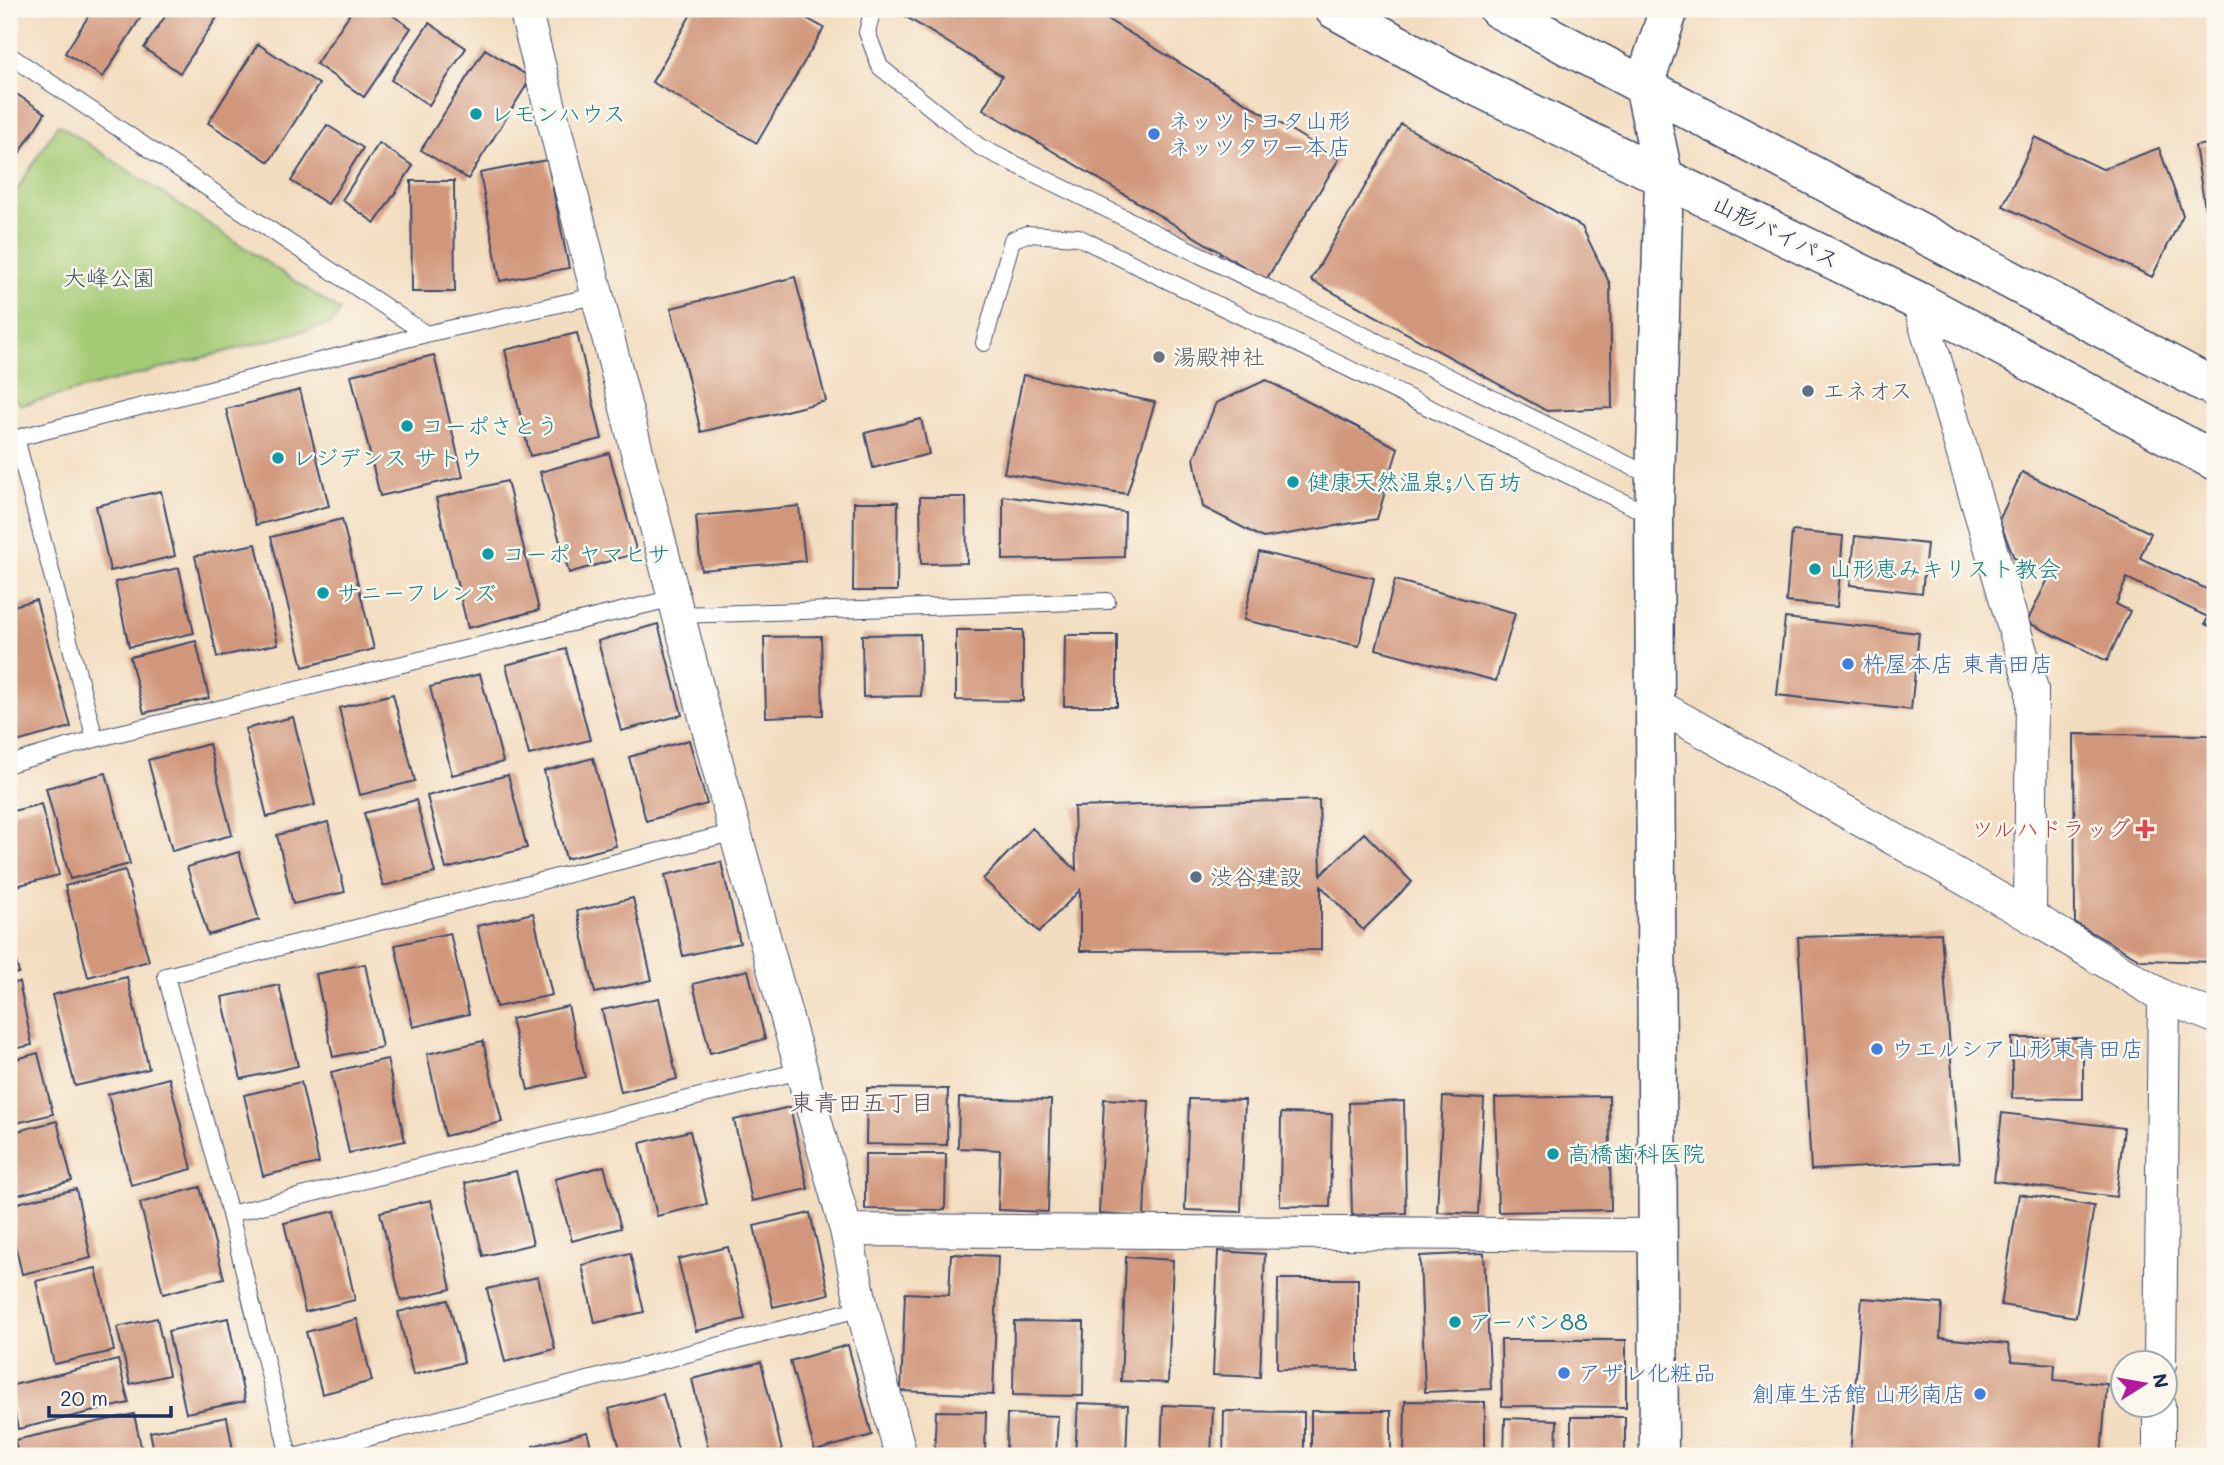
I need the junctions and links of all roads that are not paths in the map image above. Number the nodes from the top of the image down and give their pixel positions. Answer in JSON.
{"nodes":[{"id":1,"x":873,"y":9,"type":"edge"},
{"id":2,"x":1334,"y":9,"type":"edge"},
{"id":3,"x":1498,"y":9,"type":"edge"},
{"id":4,"x":1669,"y":9,"type":"edge"},
{"id":5,"x":522,"y":13,"type":"edge"},
{"id":6,"x":9,"y":55,"type":"edge"},
{"id":7,"x":1644,"y":85,"type":"junction"},
{"id":8,"x":1664,"y":179,"type":"junction"},
{"id":9,"x":599,"y":295,"type":"junction"},
{"id":10,"x":1919,"y":301,"type":"junction"},
{"id":11,"x":426,"y":334,"type":"junction"},
{"id":12,"x":984,"y":343,"type":"dead end"},
{"id":13,"x":2215,"y":388,"type":"edge"},
{"id":14,"x":11,"y":437,"type":"edge"},
{"id":15,"x":2215,"y":461,"type":"edge"},
{"id":16,"x":1655,"y":478,"type":"junction"},
{"id":17,"x":1654,"y":517,"type":"junction"},
{"id":18,"x":1107,"y":601,"type":"dead end"},
{"id":19,"x":676,"y":606,"type":"junction"},
{"id":20,"x":1657,"y":705,"type":"junction"},
{"id":21,"x":95,"y":740,"type":"junction"},
{"id":22,"x":9,"y":764,"type":"edge"},
{"id":23,"x":735,"y":832,"type":"junction"},
{"id":24,"x":2031,"y":916,"type":"junction"},
{"id":25,"x":2164,"y":997,"type":"junction"},
{"id":26,"x":2215,"y":1017,"type":"edge"},
{"id":27,"x":800,"y":1070,"type":"junction"},
{"id":28,"x":230,"y":1214,"type":"junction"},
{"id":29,"x":846,"y":1230,"type":"junction"},
{"id":30,"x":1657,"y":1235,"type":"junction"},
{"id":31,"x":862,"y":1308,"type":"junction"},
{"id":32,"x":2160,"y":1350,"type":"edge"},
{"id":33,"x":2159,"y":1420,"type":"edge"},
{"id":34,"x":289,"y":1456,"type":"edge"},
{"id":35,"x":298,"y":1456,"type":"edge"},
{"id":36,"x":901,"y":1456,"type":"edge"},
{"id":37,"x":1659,"y":1456,"type":"edge"},
{"id":38,"x":2159,"y":1456,"type":"edge"}],
"edges":[{"from":1,"to":16,"type":"lane"},
{"from":2,"to":8,"type":"main road","name":"山形バイパス"},
{"from":3,"to":7,"type":"main road"},
{"from":4,"to":7,"type":"main road"},
{"from":5,"to":9,"type":"street"},
{"from":6,"to":11,"type":"lane"},
{"from":7,"to":8,"type":"main road"},
{"from":7,"to":13,"type":"main road"},
{"from":8,"to":10,"type":"main road","name":"山形バイパス"},
{"from":8,"to":16,"type":"main road"},
{"from":9,"to":11,"type":"lane"},
{"from":9,"to":19,"type":"street"},
{"from":10,"to":15,"type":"main road","name":"山形バイパス"},
{"from":10,"to":24,"type":"street"},
{"from":11,"to":14,"type":"lane"},
{"from":12,"to":17,"type":"lane"},
{"from":14,"to":21,"type":"lane"},
{"from":16,"to":17,"type":"main road"},
{"from":17,"to":20,"type":"main road"},
{"from":18,"to":19,"type":"lane"},
{"from":19,"to":21,"type":"lane"},
{"from":19,"to":23,"type":"street"},
{"from":20,"to":24,"type":"street"},
{"from":20,"to":30,"type":"main road"},
{"from":21,"to":22,"type":"lane"},
{"from":23,"to":27,"type":"street"},
{"from":23,"to":28,"type":"lane"},
{"from":24,"to":25,"type":"street"},
{"from":25,"to":26,"type":"street"},
{"from":25,"to":32,"type":"street"},
{"from":27,"to":28,"type":"lane"},
{"from":27,"to":29,"type":"street"},
{"from":28,"to":34,"type":"lane"},
{"from":29,"to":30,"type":"street"},
{"from":29,"to":31,"type":"street"},
{"from":30,"to":37,"type":"main road"},
{"from":31,"to":35,"type":"lane"},
{"from":31,"to":36,"type":"street"},
{"from":33,"to":38,"type":"street"}]}
